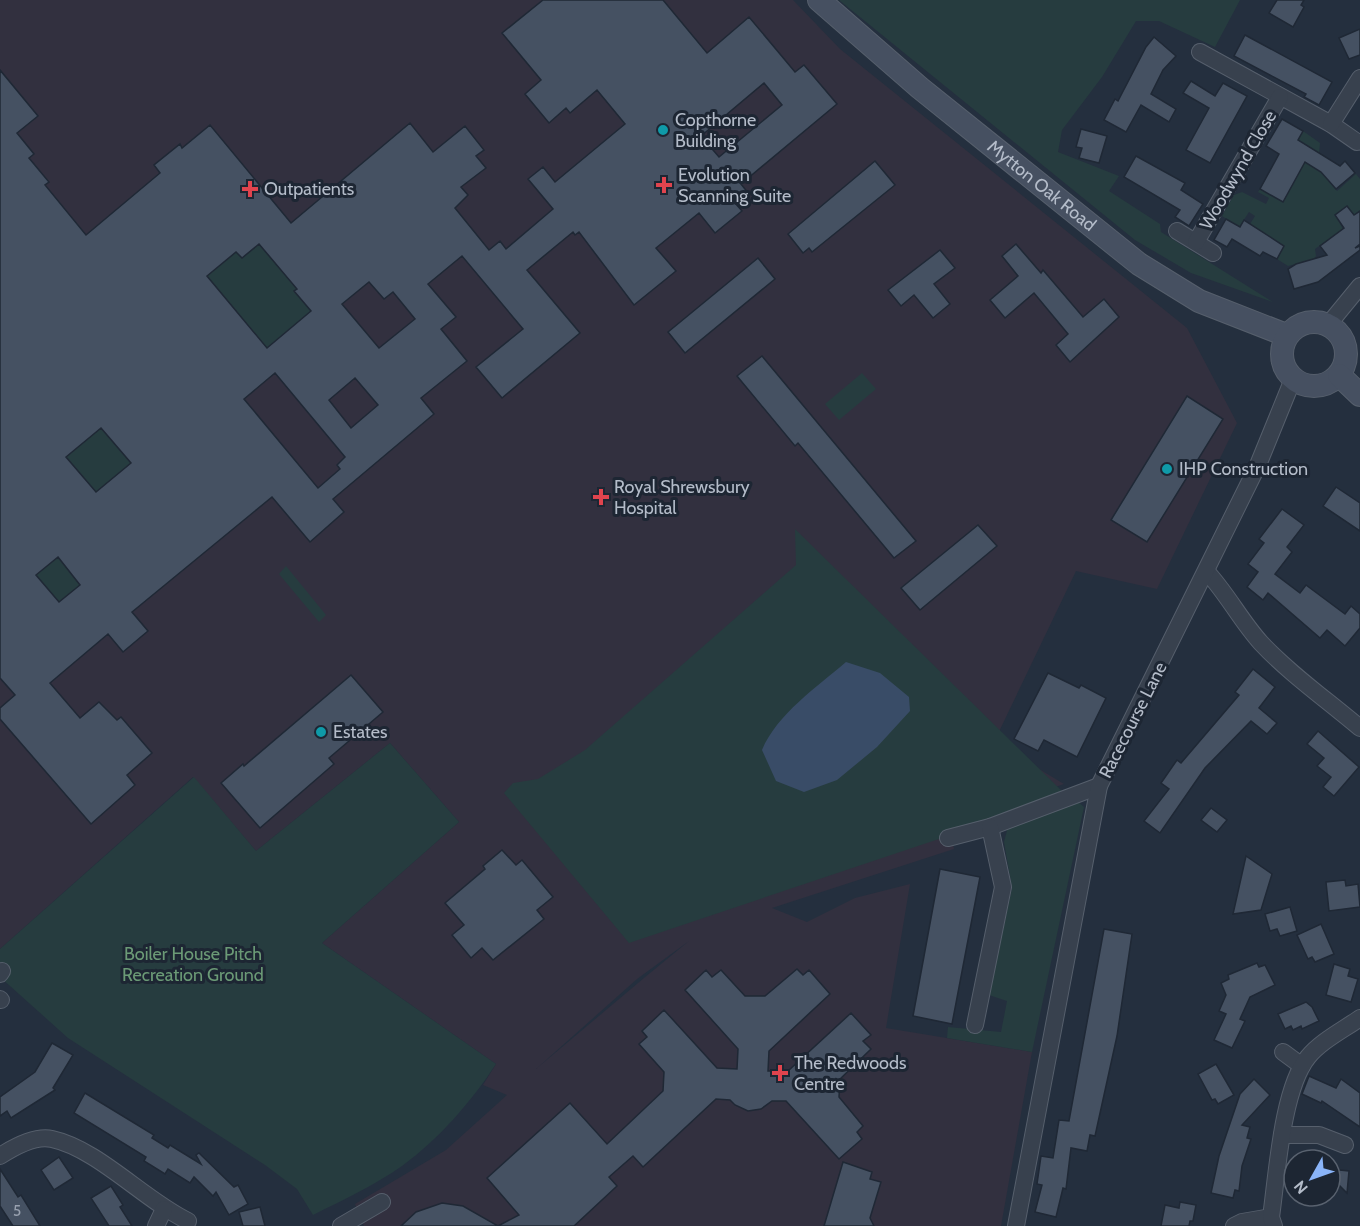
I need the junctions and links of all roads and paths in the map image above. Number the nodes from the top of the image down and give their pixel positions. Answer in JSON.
{"nodes":[{"id":1,"x":819,"y":0,"type":"edge"},
{"id":2,"x":1200,"y":52,"type":"dead end"},
{"id":3,"x":1360,"y":78,"type":"edge"},
{"id":4,"x":1280,"y":97,"type":"junction"},
{"id":5,"x":1331,"y":124,"type":"junction"},
{"id":6,"x":1357,"y":142,"type":"dead end"},
{"id":7,"x":1177,"y":231,"type":"dead end"},
{"id":8,"x":1196,"y":242,"type":"junction"},
{"id":9,"x":1213,"y":253,"type":"dead end"},
{"id":10,"x":1360,"y":286,"type":"edge"},
{"id":11,"x":1329,"y":325,"type":"junction"},
{"id":12,"x":1286,"y":335,"type":"junction"},
{"id":13,"x":1339,"y":375,"type":"junction"},
{"id":14,"x":1293,"y":379,"type":"junction"},
{"id":15,"x":1360,"y":394,"type":"edge"},
{"id":16,"x":1207,"y":572,"type":"junction"},
{"id":17,"x":1360,"y":728,"type":"edge"},
{"id":18,"x":1099,"y":786,"type":"junction"},
{"id":19,"x":990,"y":827,"type":"junction"},
{"id":20,"x":948,"y":838,"type":"dead end"},
{"id":21,"x":1360,"y":1018,"type":"edge"},
{"id":22,"x":975,"y":1025,"type":"dead end"},
{"id":23,"x":1283,"y":1052,"type":"dead end"},
{"id":24,"x":1302,"y":1066,"type":"junction"},
{"id":25,"x":1282,"y":1135,"type":"junction"},
{"id":26,"x":1345,"y":1145,"type":"dead end"},
{"id":27,"x":0,"y":1156,"type":"edge"},
{"id":28,"x":382,"y":1202,"type":"dead end"},
{"id":29,"x":164,"y":1209,"type":"junction"},
{"id":30,"x":188,"y":1221,"type":"dead end"},
{"id":31,"x":1272,"y":1221,"type":"edge"},
{"id":32,"x":156,"y":1226,"type":"edge"},
{"id":33,"x":341,"y":1226,"type":"edge"},
{"id":34,"x":1016,"y":1226,"type":"edge"},
{"id":35,"x":1234,"y":1226,"type":"edge"}],
"edges":[{"from":1,"to":12,"type":"main road","name":"Mytton Oak Road"},
{"from":2,"to":4,"type":"street","name":"Woodwynd Close"},
{"from":3,"to":5,"type":"street"},
{"from":4,"to":5,"type":"street","name":"Woodwynd Close"},
{"from":4,"to":8,"type":"street","name":"Woodwynd Close"},
{"from":5,"to":6,"type":"street","name":"Woodwynd Close"},
{"from":7,"to":8,"type":"street","name":"Woodwynd Close"},
{"from":8,"to":9,"type":"street","name":"Woodwynd Close"},
{"from":10,"to":11,"type":"street"},
{"from":11,"to":12,"type":"main road"},
{"from":11,"to":13,"type":"main road"},
{"from":12,"to":14,"type":"main road"},
{"from":13,"to":14,"type":"main road"},
{"from":13,"to":15,"type":"main road"},
{"from":14,"to":16,"type":"street","name":"Racecourse Lane"},
{"from":16,"to":17,"type":"street"},
{"from":16,"to":18,"type":"street","name":"Racecourse Lane"},
{"from":18,"to":19,"type":"street"},
{"from":18,"to":34,"type":"street","name":"Racecourse Lane"},
{"from":19,"to":20,"type":"street"},
{"from":19,"to":22,"type":"street"},
{"from":21,"to":24,"type":"street"},
{"from":23,"to":24,"type":"street"},
{"from":24,"to":25,"type":"street"},
{"from":25,"to":26,"type":"street"},
{"from":25,"to":31,"type":"street"},
{"from":27,"to":29,"type":"street"},
{"from":28,"to":33,"type":"street"},
{"from":29,"to":30,"type":"street"},
{"from":29,"to":32,"type":"street"},
{"from":31,"to":35,"type":"street"}]}
